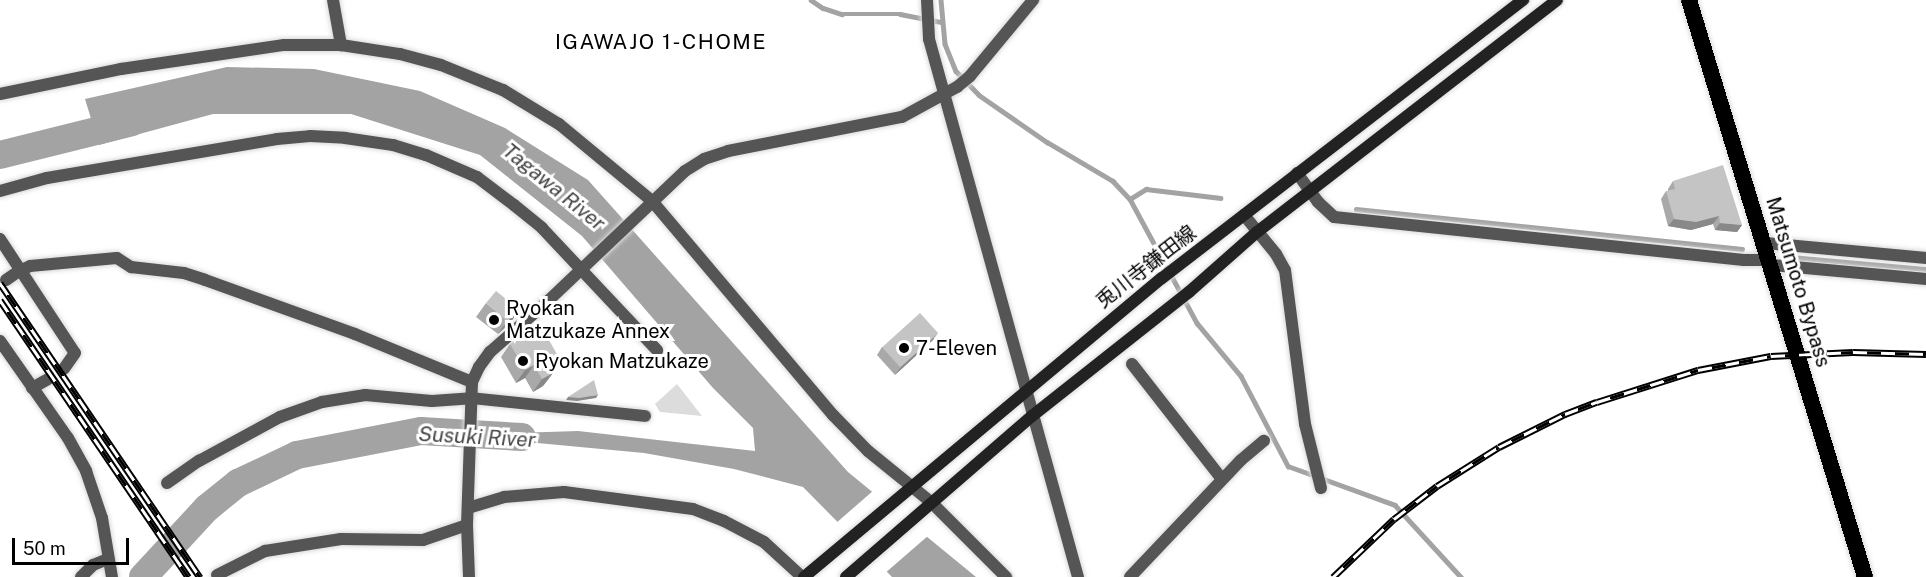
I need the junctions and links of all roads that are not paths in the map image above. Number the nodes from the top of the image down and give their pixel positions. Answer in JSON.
{"nodes":[{"id":1,"x":333,"y":0,"type":"edge"},
{"id":2,"x":1033,"y":0,"type":"edge"},
{"id":3,"x":1523,"y":0,"type":"edge"},
{"id":4,"x":1557,"y":0,"type":"edge"},
{"id":5,"x":1689,"y":0,"type":"edge"},
{"id":6,"x":928,"y":6,"type":"edge"},
{"id":7,"x":341,"y":45,"type":"junction"},
{"id":8,"x":0,"y":94,"type":"edge"},
{"id":9,"x":944,"y":94,"type":"junction"},
{"id":10,"x":1297,"y":173,"type":"junction"},
{"id":11,"x":0,"y":191,"type":"edge"},
{"id":12,"x":1309,"y":191,"type":"junction"},
{"id":13,"x":648,"y":204,"type":"junction"},
{"id":14,"x":1244,"y":214,"type":"junction"},
{"id":15,"x":1257,"y":232,"type":"junction"},
{"id":16,"x":0,"y":239,"type":"edge"},
{"id":17,"x":1769,"y":256,"type":"junction"},
{"id":18,"x":1926,"y":258,"type":"edge"},
{"id":19,"x":584,"y":267,"type":"junction"},
{"id":20,"x":19,"y":271,"type":"junction"},
{"id":21,"x":1926,"y":279,"type":"edge"},
{"id":22,"x":6,"y":280,"type":"dead end"},
{"id":23,"x":0,"y":341,"type":"edge"},
{"id":24,"x":657,"y":350,"type":"dead end"},
{"id":25,"x":1132,"y":364,"type":"dead end"},
{"id":26,"x":64,"y":369,"type":"dead end"},
{"id":27,"x":48,"y":379,"type":"dead end"},
{"id":28,"x":472,"y":382,"type":"junction"},
{"id":29,"x":32,"y":387,"type":"junction"},
{"id":30,"x":1025,"y":390,"type":"junction"},
{"id":31,"x":471,"y":403,"type":"junction"},
{"id":32,"x":645,"y":416,"type":"dead end"},
{"id":33,"x":1032,"y":416,"type":"junction"},
{"id":34,"x":1264,"y":441,"type":"dead end"},
{"id":35,"x":1222,"y":480,"type":"junction"},
{"id":36,"x":167,"y":483,"type":"dead end"},
{"id":37,"x":1321,"y":488,"type":"dead end"},
{"id":38,"x":907,"y":490,"type":"junction"},
{"id":39,"x":928,"y":506,"type":"junction"},
{"id":40,"x":468,"y":508,"type":"junction"},
{"id":41,"x":467,"y":525,"type":"junction"},
{"id":42,"x":109,"y":561,"type":"junction"},
{"id":43,"x":806,"y":574,"type":"edge"},
{"id":44,"x":217,"y":575,"type":"dead end"},
{"id":45,"x":81,"y":577,"type":"edge"},
{"id":46,"x":112,"y":577,"type":"edge"},
{"id":47,"x":469,"y":577,"type":"edge"},
{"id":48,"x":846,"y":577,"type":"edge"},
{"id":49,"x":1006,"y":577,"type":"edge"},
{"id":50,"x":1078,"y":577,"type":"edge"},
{"id":51,"x":1130,"y":577,"type":"edge"},
{"id":52,"x":1865,"y":577,"type":"edge"}],
"edges":[{"from":1,"to":7,"type":"street"},
{"from":2,"to":9,"type":"street"},
{"from":3,"to":10,"type":"main road","name":"兎川寺鎌田線"},
{"from":4,"to":12,"type":"main road"},
{"from":5,"to":17,"type":"highway","name":"Matsumoto Bypass"},
{"from":6,"to":9,"type":"street"},
{"from":7,"to":8,"type":"street"},
{"from":7,"to":13,"type":"street"},
{"from":9,"to":13,"type":"street"},
{"from":9,"to":30,"type":"street"},
{"from":10,"to":12,"type":"street"},
{"from":10,"to":14,"type":"main road","name":"兎川寺鎌田線"},
{"from":11,"to":19,"type":"street"},
{"from":12,"to":15,"type":"main road"},
{"from":12,"to":17,"type":"street"},
{"from":13,"to":19,"type":"street"},
{"from":13,"to":38,"type":"street"},
{"from":14,"to":15,"type":"street"},
{"from":14,"to":30,"type":"main road","name":"兎川寺鎌田線"},
{"from":15,"to":33,"type":"main road"},
{"from":15,"to":37,"type":"street"},
{"from":16,"to":20,"type":"street"},
{"from":17,"to":18,"type":"street"},
{"from":17,"to":21,"type":"street"},
{"from":17,"to":52,"type":"highway","name":"Matsumoto Bypass"},
{"from":19,"to":24,"type":"street"},
{"from":19,"to":28,"type":"street"},
{"from":20,"to":22,"type":"street"},
{"from":20,"to":26,"type":"street"},
{"from":20,"to":28,"type":"street"},
{"from":23,"to":29,"type":"street"},
{"from":25,"to":35,"type":"street"},
{"from":27,"to":29,"type":"street"},
{"from":28,"to":31,"type":"street"},
{"from":29,"to":42,"type":"street"},
{"from":30,"to":33,"type":"street"},
{"from":30,"to":38,"type":"main road","name":"兎川寺鎌田線"},
{"from":31,"to":32,"type":"street"},
{"from":31,"to":36,"type":"street"},
{"from":31,"to":40,"type":"street"},
{"from":33,"to":39,"type":"main road"},
{"from":33,"to":50,"type":"street"},
{"from":34,"to":35,"type":"street"},
{"from":35,"to":51,"type":"street"},
{"from":38,"to":39,"type":"street"},
{"from":38,"to":43,"type":"main road","name":"兎川寺鎌田線"},
{"from":39,"to":48,"type":"main road"},
{"from":39,"to":49,"type":"street"},
{"from":40,"to":41,"type":"street"},
{"from":40,"to":43,"type":"street"},
{"from":41,"to":44,"type":"street"},
{"from":41,"to":47,"type":"street"},
{"from":42,"to":45,"type":"street"},
{"from":42,"to":46,"type":"street"}]}
